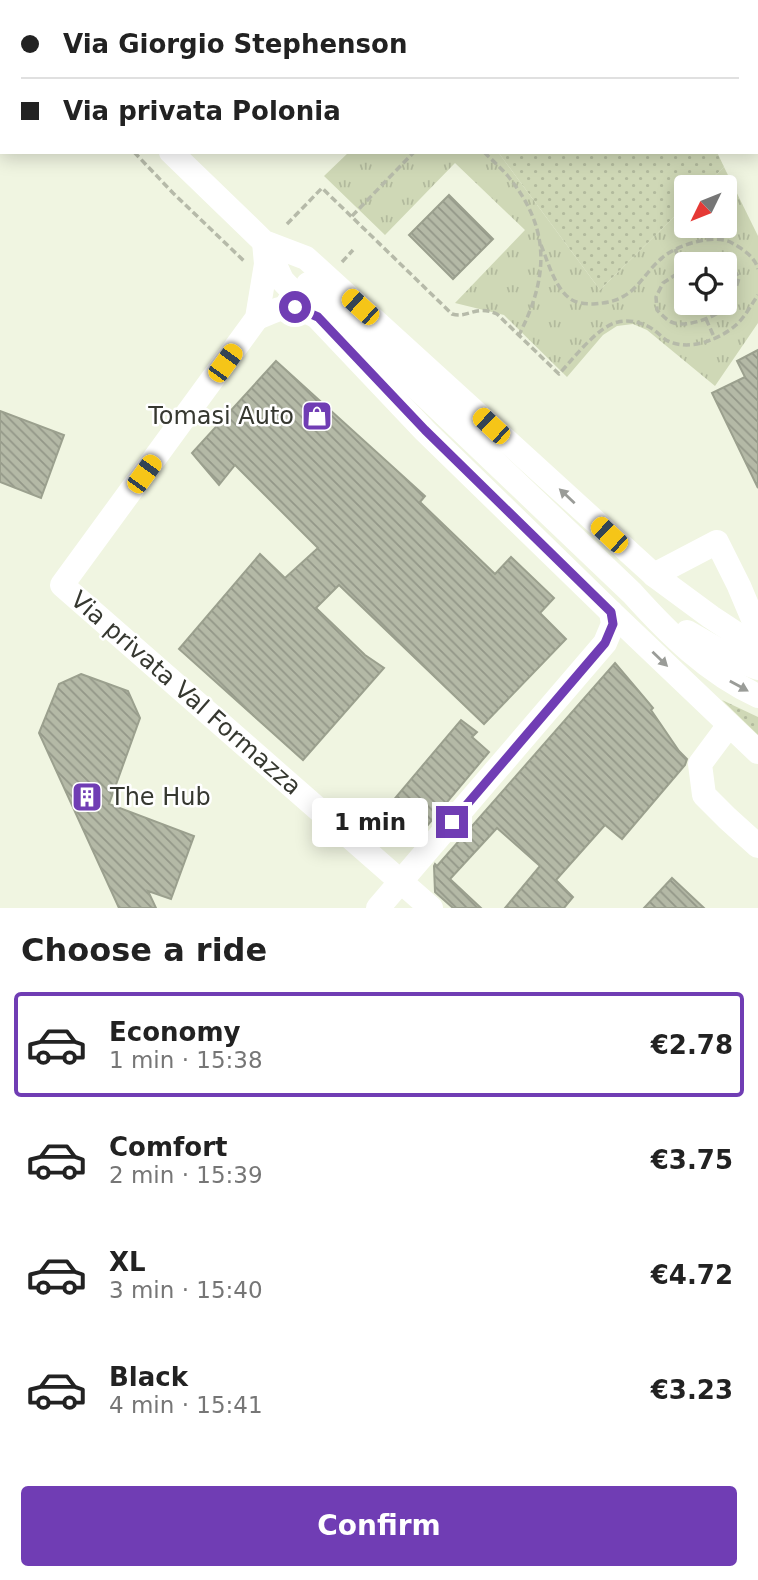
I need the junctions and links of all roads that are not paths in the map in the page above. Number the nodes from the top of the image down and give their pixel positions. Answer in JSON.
{"nodes":[{"id":1,"x":173,"y":154,"type":"edge"},
{"id":2,"x":264,"y":242,"type":"junction"},
{"id":3,"x":318,"y":317,"type":"junction"},
{"id":4,"x":257,"y":318,"type":"junction"},
{"id":5,"x":654,"y":575,"type":"junction"},
{"id":6,"x":632,"y":593,"type":"junction"},
{"id":7,"x":611,"y":612,"type":"junction"},
{"id":8,"x":758,"y":631,"type":"edge"},
{"id":9,"x":758,"y":648,"type":"edge"},
{"id":10,"x":758,"y":668,"type":"edge"},
{"id":11,"x":758,"y":696,"type":"edge"},
{"id":12,"x":729,"y":724,"type":"junction"},
{"id":13,"x":758,"y":752,"type":"edge"},
{"id":14,"x":758,"y":846,"type":"edge"},
{"id":15,"x":401,"y":881,"type":"junction"},
{"id":16,"x":378,"y":908,"type":"edge"},
{"id":17,"x":431,"y":908,"type":"edge"}],
"edges":[{"from":1,"to":2,"type":"street"},
{"from":2,"to":3,"type":"street"},
{"from":2,"to":4,"type":"street","name":"Via privata Val Formazza"},
{"from":5,"to":2,"type":"street","one_way":true},
{"from":2,"to":6,"type":"street"},
{"from":3,"to":4,"type":"street"},
{"from":3,"to":7,"type":"street"},
{"from":4,"to":15,"type":"street","name":"Via privata Val Formazza"},
{"from":5,"to":8,"type":"street"},
{"from":5,"to":9,"type":"street"},
{"from":6,"to":10,"type":"street"},
{"from":6,"to":11,"type":"street","one_way":true},
{"from":7,"to":12,"type":"street","one_way":true},
{"from":7,"to":15,"type":"street"},
{"from":12,"to":13,"type":"street"},
{"from":12,"to":14,"type":"street"},
{"from":15,"to":16,"type":"street"},
{"from":15,"to":17,"type":"street","name":"Via privata Val Formazza"}]}
